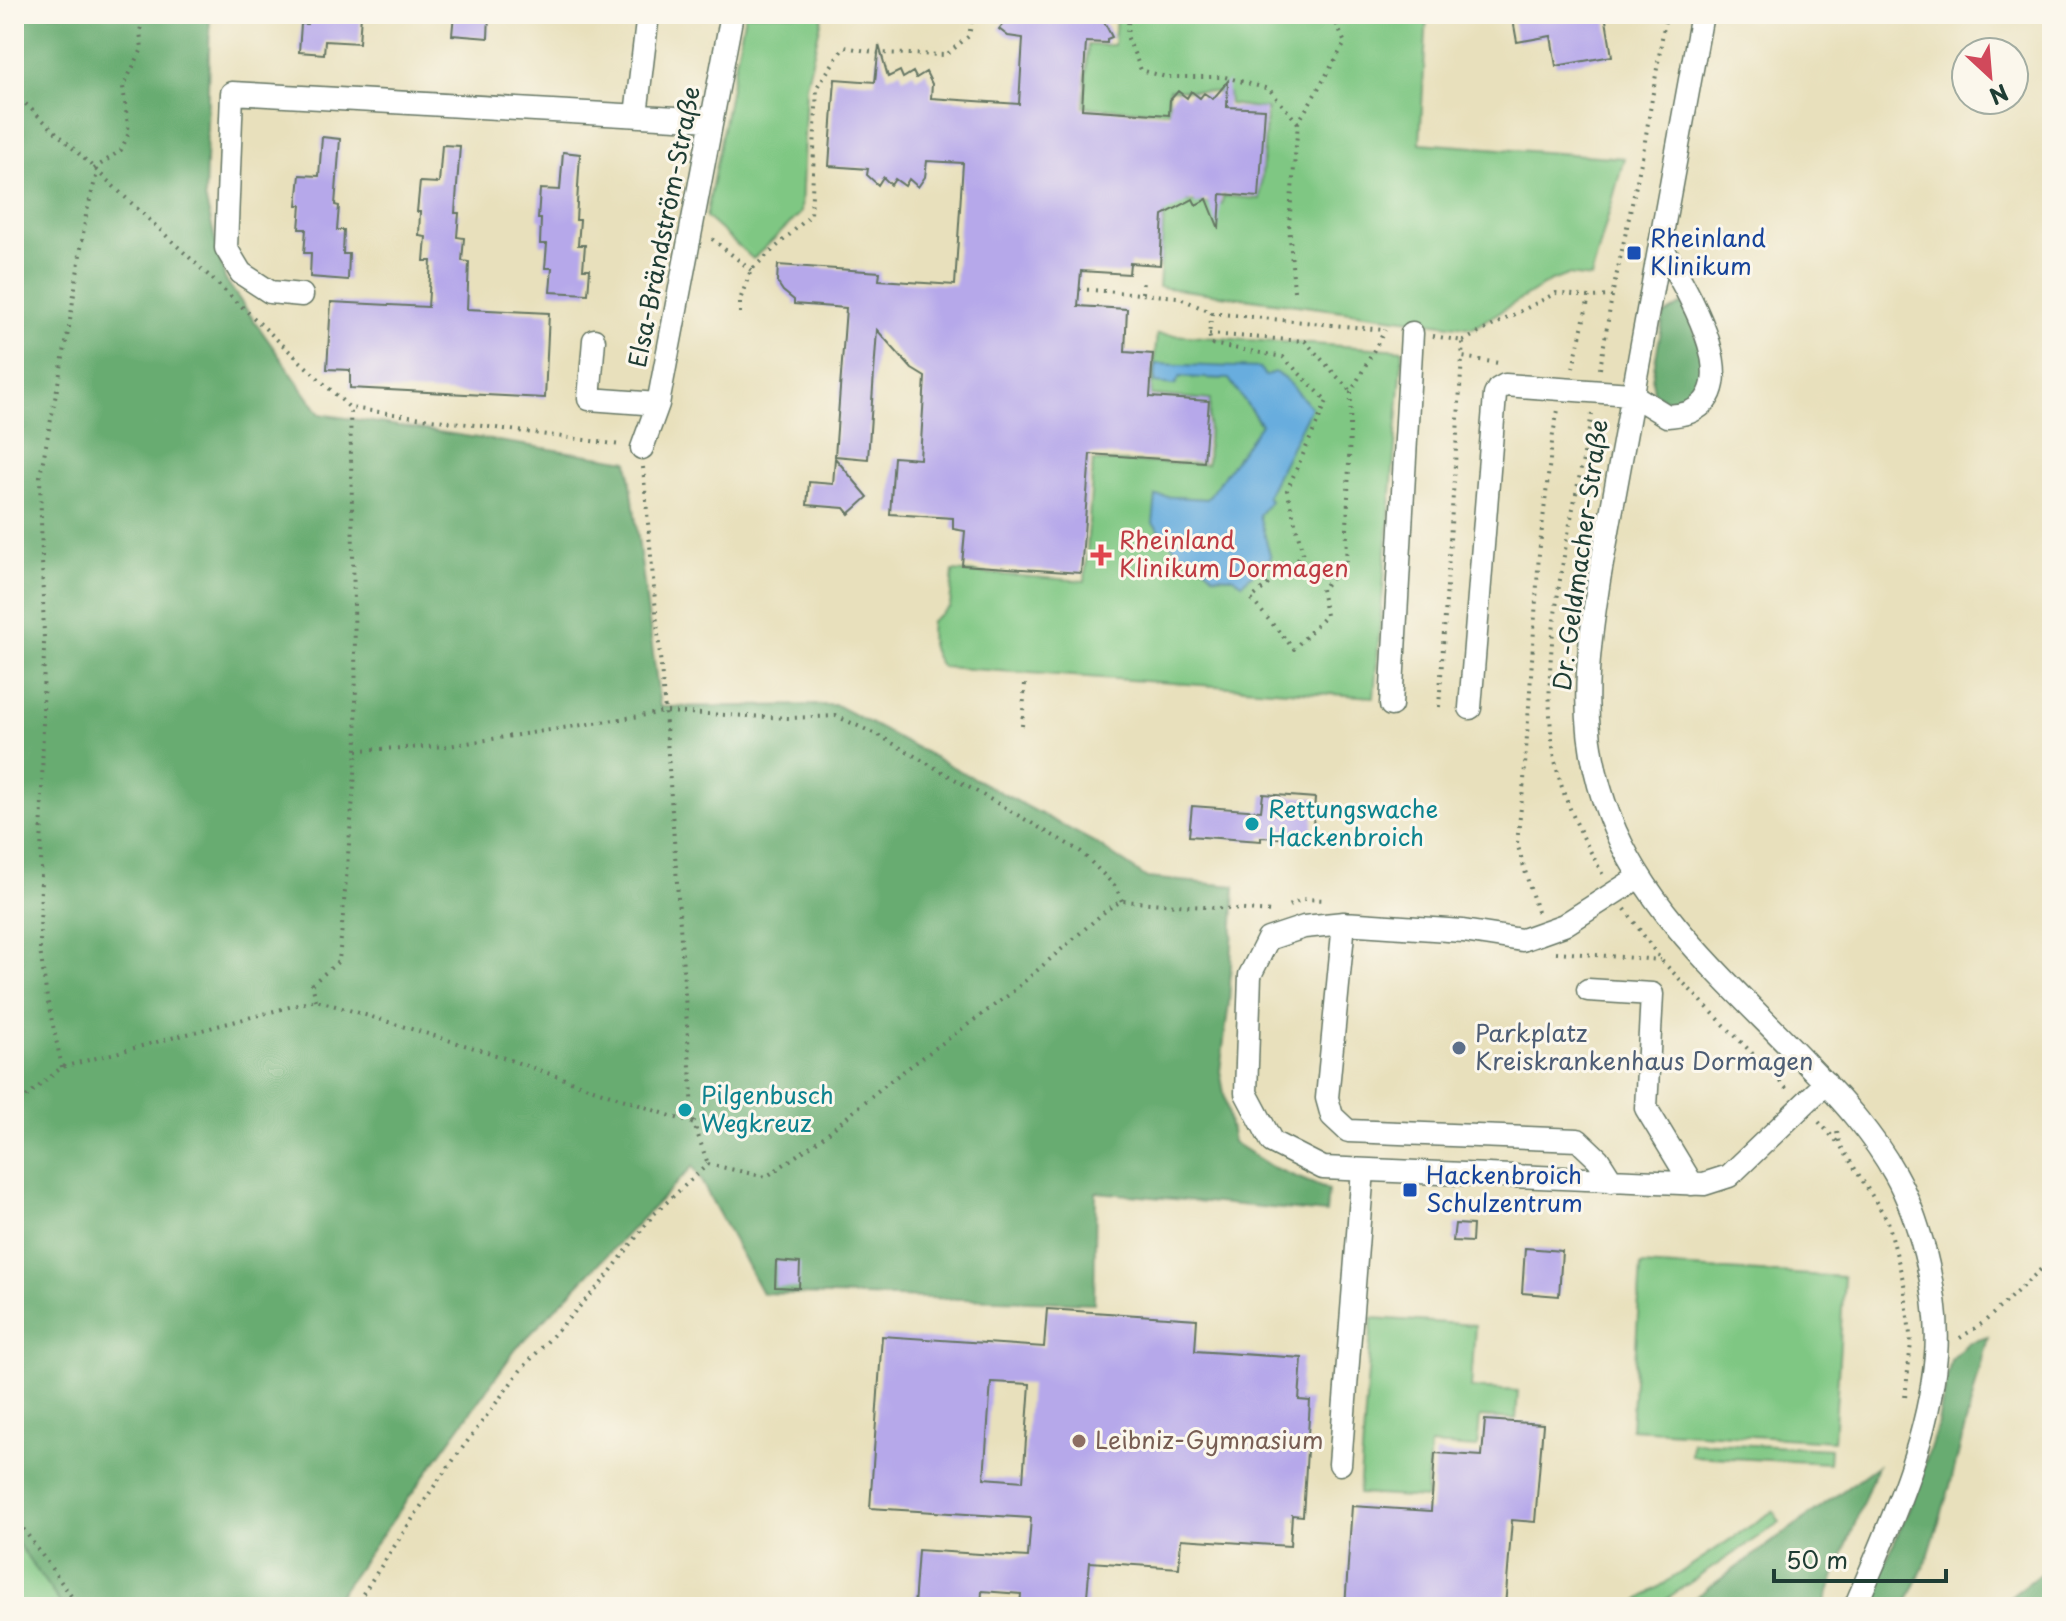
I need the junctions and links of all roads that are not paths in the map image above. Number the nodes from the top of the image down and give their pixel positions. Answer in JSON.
{"nodes":[{"id":1,"x":648,"y":14,"type":"edge"},
{"id":2,"x":732,"y":14,"type":"edge"},
{"id":3,"x":1702,"y":14,"type":"edge"},
{"id":4,"x":636,"y":115,"type":"junction"},
{"id":5,"x":712,"y":120,"type":"junction"},
{"id":6,"x":1660,"y":243,"type":"junction"},
{"id":7,"x":302,"y":295,"type":"dead end"},
{"id":8,"x":1412,"y":333,"type":"road end"},
{"id":9,"x":594,"y":340,"type":"dead end"},
{"id":10,"x":1631,"y":394,"type":"junction"},
{"id":11,"x":658,"y":404,"type":"junction"},
{"id":12,"x":642,"y":448,"type":"road end"},
{"id":13,"x":1391,"y":705,"type":"dead end"},
{"id":14,"x":1470,"y":708,"type":"dead end"},
{"id":15,"x":1639,"y":877,"type":"junction"},
{"id":16,"x":1344,"y":923,"type":"junction"},
{"id":17,"x":1588,"y":990,"type":"dead end"},
{"id":18,"x":1826,"y":1083,"type":"junction"},
{"id":19,"x":1363,"y":1170,"type":"junction"},
{"id":20,"x":1612,"y":1181,"type":"junction"},
{"id":21,"x":1692,"y":1184,"type":"junction"},
{"id":22,"x":1340,"y":1464,"type":"dead end"},
{"id":23,"x":1855,"y":1607,"type":"edge"}],
"edges":[{"from":1,"to":4,"type":"street"},
{"from":2,"to":5,"type":"street","name":"Elsa-Brändström-Straße"},
{"from":3,"to":6,"type":"street","name":"Dr.-Geldmacher-Straße"},
{"from":4,"to":5,"type":"street"},
{"from":4,"to":7,"type":"street"},
{"from":5,"to":11,"type":"street","name":"Elsa-Brändström-Straße"},
{"from":6,"to":10,"type":"street","name":"Dr.-Geldmacher-Straße"},
{"from":6,"to":10,"type":"street"},
{"from":8,"to":13,"type":"street"},
{"from":9,"to":11,"type":"street"},
{"from":10,"to":14,"type":"street"},
{"from":10,"to":15,"type":"street","name":"Dr.-Geldmacher-Straße"},
{"from":11,"to":12,"type":"street","name":"Elsa-Brändström-Straße"},
{"from":15,"to":16,"type":"street"},
{"from":15,"to":18,"type":"street","name":"Dr.-Geldmacher-Straße"},
{"from":16,"to":19,"type":"street"},
{"from":16,"to":20,"type":"street"},
{"from":17,"to":21,"type":"street"},
{"from":18,"to":21,"type":"street"},
{"from":18,"to":23,"type":"street","name":"Dr.-Geldmacher-Straße"},
{"from":19,"to":20,"type":"street"},
{"from":19,"to":22,"type":"street"},
{"from":20,"to":21,"type":"street"}]}
